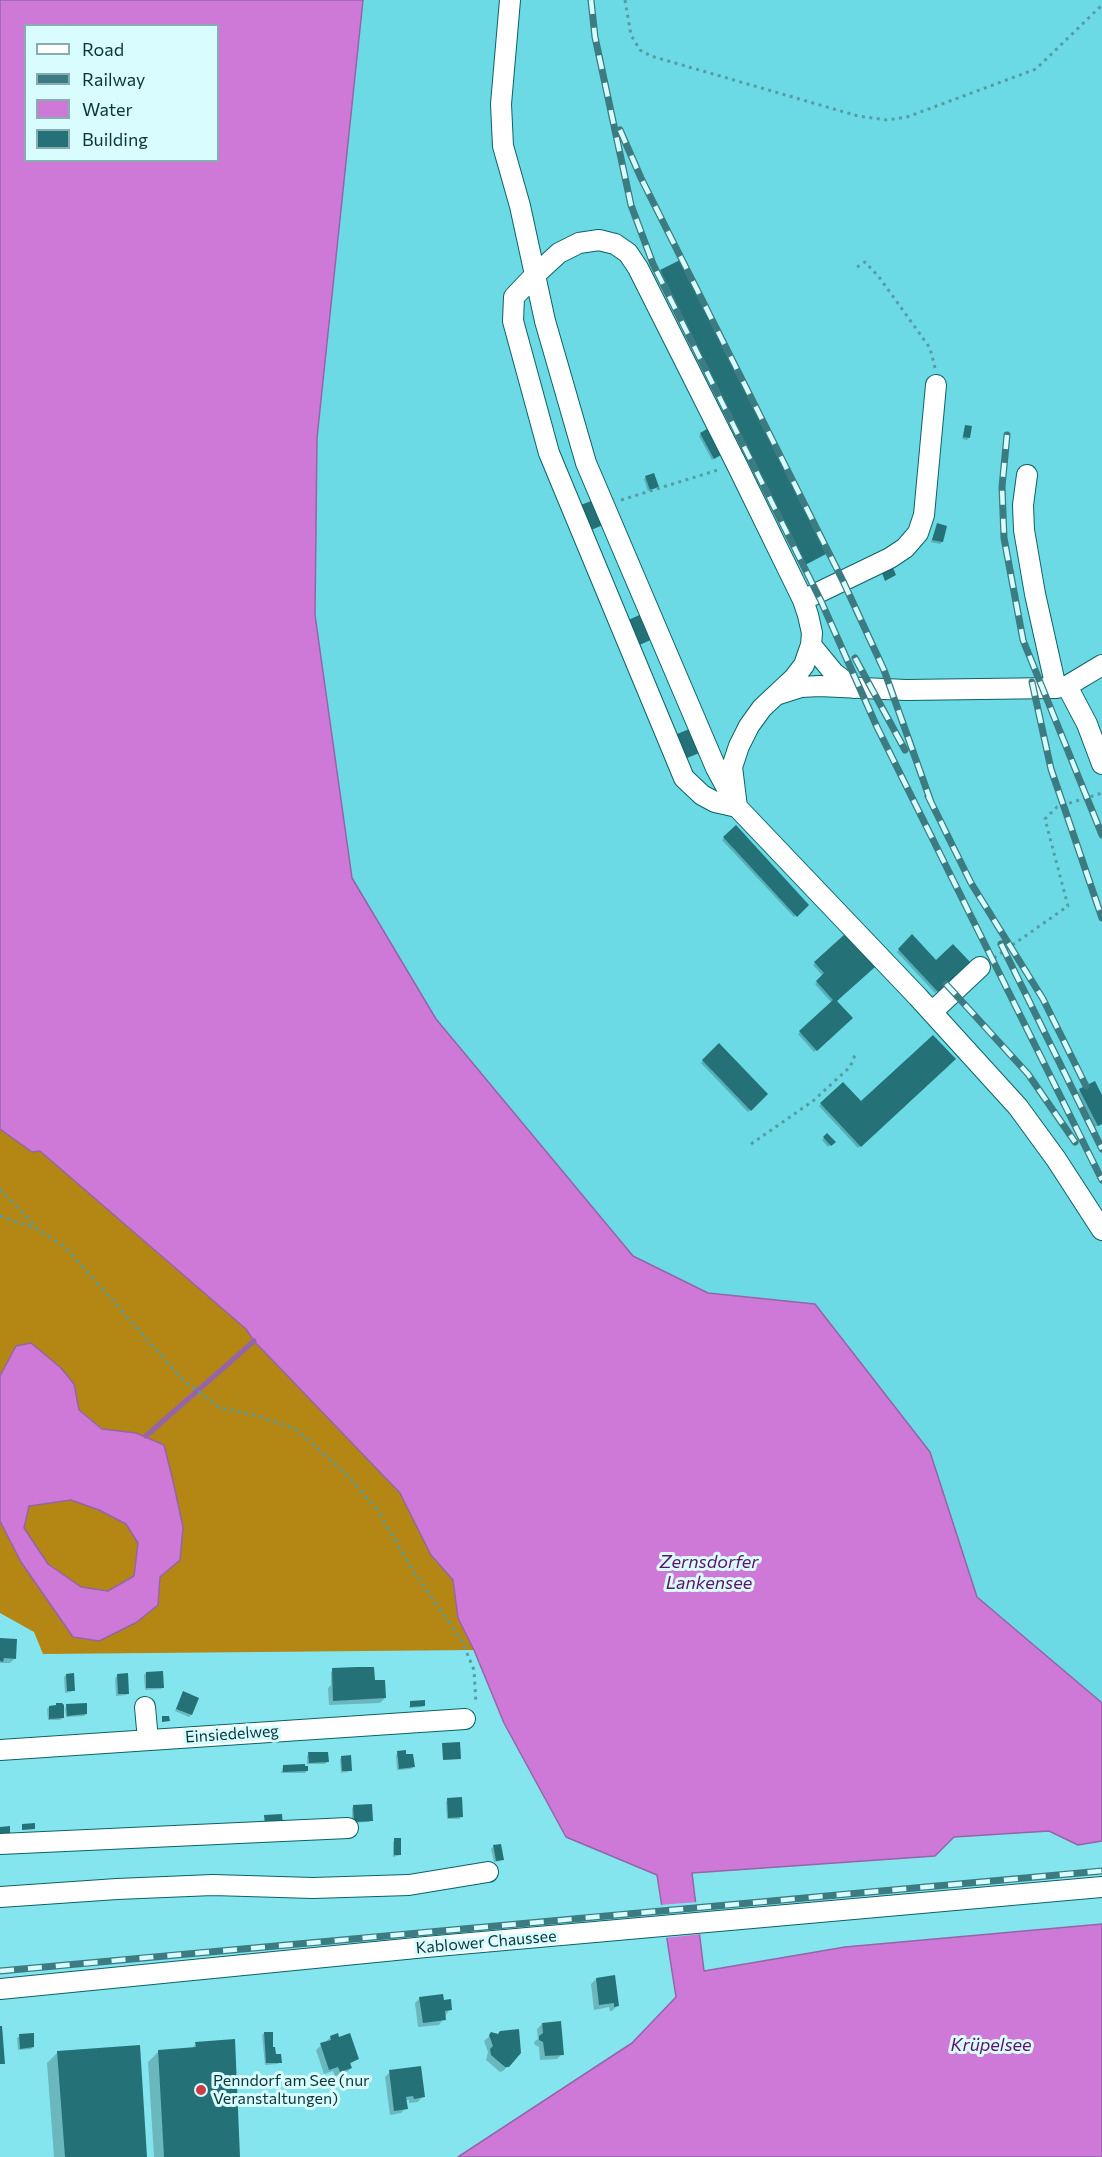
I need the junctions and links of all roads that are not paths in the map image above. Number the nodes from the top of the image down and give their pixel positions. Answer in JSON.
{"nodes":[{"id":1,"x":510,"y":0,"type":"edge"},
{"id":2,"x":534,"y":276,"type":"junction"},
{"id":3,"x":936,"y":385,"type":"road end"},
{"id":4,"x":1027,"y":475,"type":"dead end"},
{"id":5,"x":803,"y":600,"type":"junction"},
{"id":6,"x":811,"y":645,"type":"junction"},
{"id":7,"x":1102,"y":665,"type":"edge"},
{"id":8,"x":1062,"y":687,"type":"junction"},
{"id":9,"x":854,"y":688,"type":"junction"},
{"id":10,"x":777,"y":695,"type":"junction"},
{"id":11,"x":1102,"y":764,"type":"edge"},
{"id":12,"x":737,"y":807,"type":"junction"},
{"id":13,"x":980,"y":967,"type":"road end"},
{"id":14,"x":932,"y":1012,"type":"junction"},
{"id":15,"x":1102,"y":1230,"type":"edge"},
{"id":16,"x":146,"y":1707,"type":"dead end"},
{"id":17,"x":465,"y":1719,"type":"road end"},
{"id":18,"x":148,"y":1740,"type":"junction"},
{"id":19,"x":0,"y":1750,"type":"edge"},
{"id":20,"x":348,"y":1828,"type":"dead end"},
{"id":21,"x":0,"y":1844,"type":"edge"},
{"id":22,"x":488,"y":1872,"type":"dead end"},
{"id":23,"x":1102,"y":1887,"type":"edge"},
{"id":24,"x":0,"y":1897,"type":"edge"},
{"id":25,"x":0,"y":1989,"type":"edge"}],
"edges":[{"from":1,"to":2,"type":"street"},
{"from":2,"to":5,"type":"street"},
{"from":2,"to":12,"type":"street"},
{"from":2,"to":12,"type":"street"},
{"from":3,"to":5,"type":"street"},
{"from":4,"to":8,"type":"street"},
{"from":5,"to":6,"type":"street"},
{"from":6,"to":9,"type":"street"},
{"from":6,"to":10,"type":"street"},
{"from":7,"to":8,"type":"street"},
{"from":8,"to":9,"type":"street"},
{"from":8,"to":11,"type":"street"},
{"from":9,"to":10,"type":"street"},
{"from":10,"to":12,"type":"street"},
{"from":12,"to":14,"type":"street"},
{"from":13,"to":14,"type":"street"},
{"from":14,"to":15,"type":"street"},
{"from":16,"to":18,"type":"street"},
{"from":17,"to":18,"type":"street","name":"Einsiedelweg"},
{"from":18,"to":19,"type":"street","name":"Einsiedelweg"},
{"from":20,"to":21,"type":"street"},
{"from":22,"to":24,"type":"street"},
{"from":23,"to":25,"type":"street","name":"Kablower Chaussee"}]}
